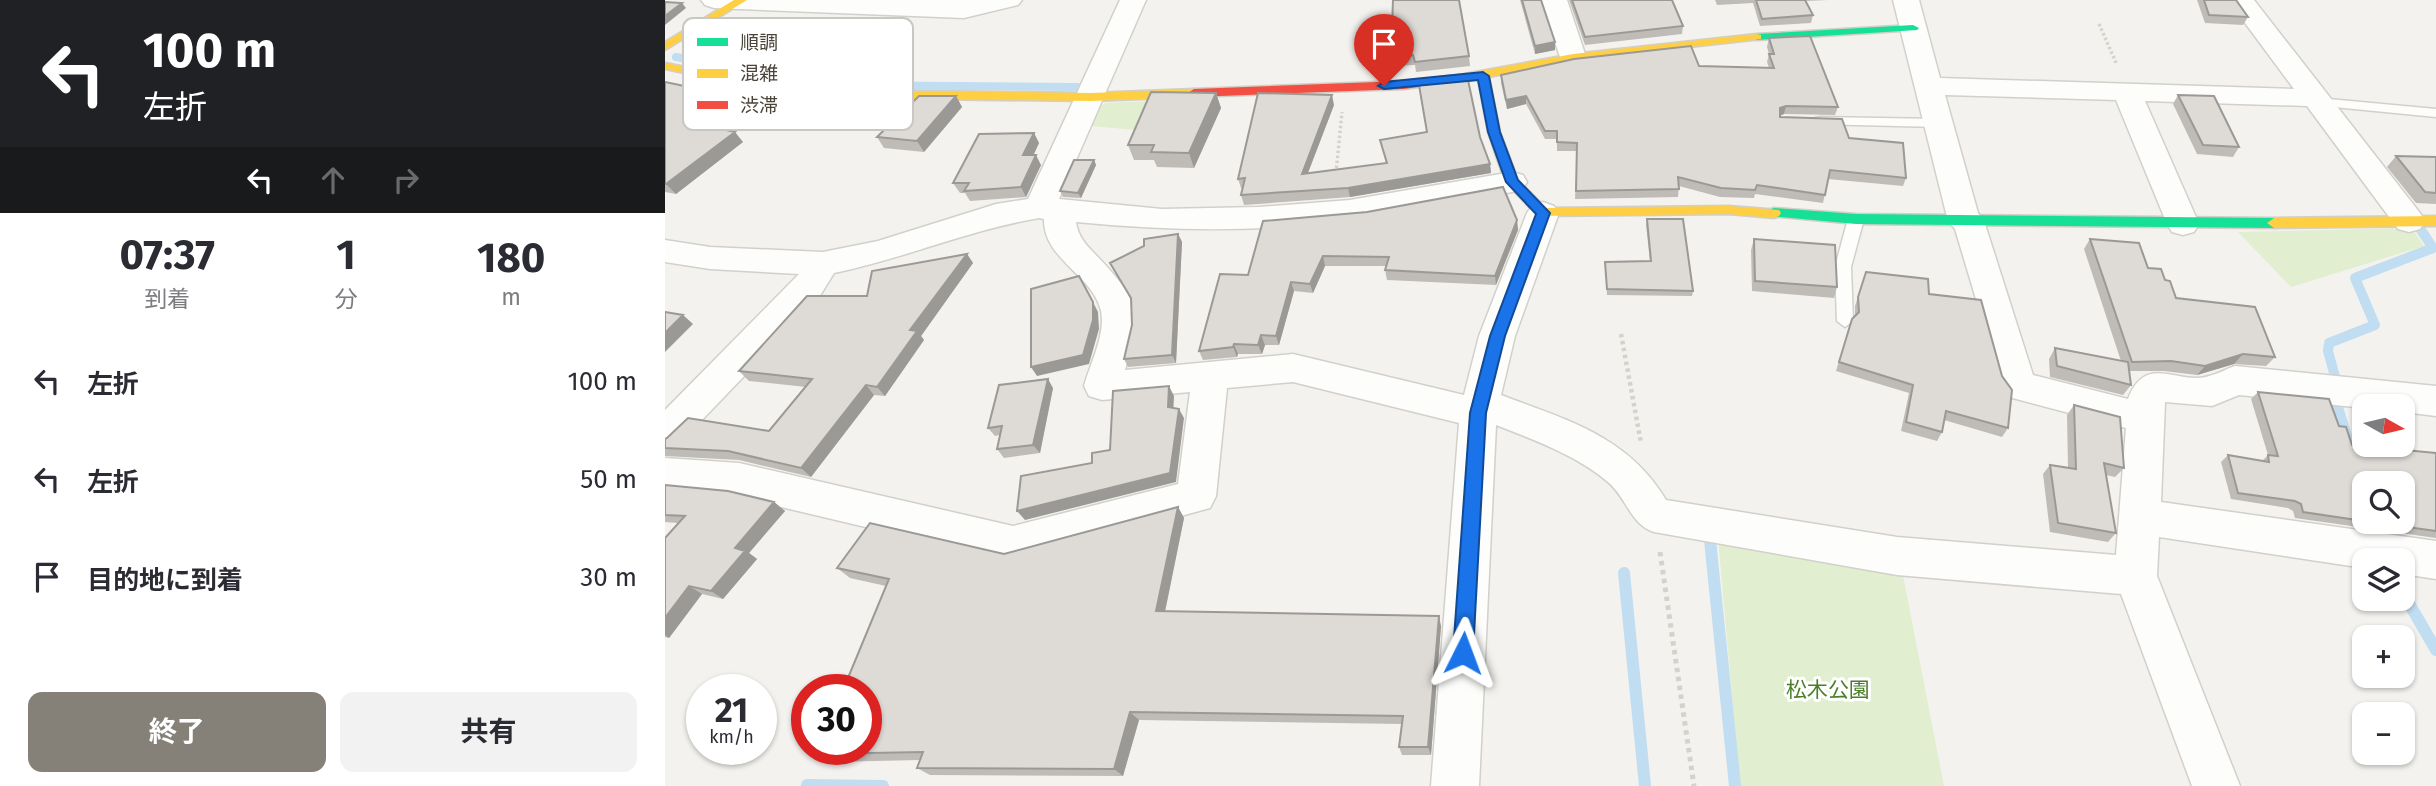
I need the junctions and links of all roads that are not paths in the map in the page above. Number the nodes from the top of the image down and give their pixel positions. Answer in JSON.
{"nodes":[{"id":1,"x":714,"y":0,"type":"edge"},
{"id":2,"x":1009,"y":0,"type":"edge"},
{"id":3,"x":1133,"y":0,"type":"edge"},
{"id":4,"x":1554,"y":0,"type":"edge"},
{"id":5,"x":1906,"y":0,"type":"edge"},
{"id":6,"x":2241,"y":0,"type":"edge"},
{"id":7,"x":741,"y":1,"type":"edge"},
{"id":8,"x":713,"y":18,"type":"edge"},
{"id":9,"x":1913,"y":28,"type":"junction"},
{"id":10,"x":683,"y":36,"type":"edge"},
{"id":11,"x":665,"y":47,"type":"edge"},
{"id":12,"x":1573,"y":57,"type":"junction"},
{"id":13,"x":665,"y":66,"type":"edge"},
{"id":14,"x":683,"y":70,"type":"edge"},
{"id":15,"x":1483,"y":76,"type":"junction"},
{"id":16,"x":1929,"y":86,"type":"junction"},
{"id":17,"x":2128,"y":92,"type":"junction"},
{"id":18,"x":913,"y":95,"type":"edge"},
{"id":19,"x":1091,"y":97,"type":"junction"},
{"id":20,"x":2316,"y":100,"type":"junction"},
{"id":21,"x":2436,"y":113,"type":"edge"},
{"id":22,"x":1799,"y":121,"type":"edge"},
{"id":23,"x":1938,"y":123,"type":"junction"},
{"id":24,"x":1512,"y":182,"type":"junction"},
{"id":25,"x":1049,"y":210,"type":"junction"},
{"id":26,"x":1543,"y":213,"type":"junction"},
{"id":27,"x":1856,"y":219,"type":"junction"},
{"id":28,"x":1966,"y":221,"type":"junction"},
{"id":29,"x":2422,"y":221,"type":"edge"},
{"id":30,"x":2183,"y":224,"type":"junction"},
{"id":31,"x":665,"y":251,"type":"edge"},
{"id":32,"x":823,"y":264,"type":"junction"},
{"id":33,"x":1845,"y":321,"type":"dead end"},
{"id":34,"x":1209,"y":374,"type":"junction"},
{"id":35,"x":2436,"y":401,"type":"edge"},
{"id":36,"x":1479,"y":408,"type":"junction"},
{"id":37,"x":2146,"y":418,"type":"junction"},
{"id":38,"x":665,"y":434,"type":"edge"},
{"id":39,"x":665,"y":474,"type":"edge"},
{"id":40,"x":2142,"y":517,"type":"junction"},
{"id":41,"x":2436,"y":560,"type":"edge"},
{"id":42,"x":2136,"y":576,"type":"junction"},
{"id":43,"x":1455,"y":786,"type":"edge"},
{"id":44,"x":2216,"y":786,"type":"edge"}],
"edges":[{"from":1,"to":7,"type":"street"},
{"from":2,"to":7,"type":"street"},
{"from":3,"to":19,"type":"street"},
{"from":4,"to":12,"type":"street"},
{"from":5,"to":9,"type":"street"},
{"from":6,"to":20,"type":"street"},
{"from":7,"to":8,"type":"street"},
{"from":9,"to":12,"type":"street"},
{"from":9,"to":16,"type":"street"},
{"from":10,"to":11,"type":"street"},
{"from":12,"to":15,"type":"street"},
{"from":13,"to":14,"type":"street"},
{"from":15,"to":19,"type":"street"},
{"from":15,"to":24,"type":"street"},
{"from":16,"to":17,"type":"street"},
{"from":16,"to":23,"type":"street"},
{"from":17,"to":20,"type":"street"},
{"from":17,"to":30,"type":"street"},
{"from":18,"to":19,"type":"street"},
{"from":19,"to":25,"type":"street"},
{"from":20,"to":21,"type":"lane"},
{"from":20,"to":29,"type":"street"},
{"from":22,"to":23,"type":"lane"},
{"from":23,"to":28,"type":"street"},
{"from":24,"to":25,"type":"street"},
{"from":24,"to":26,"type":"street"},
{"from":25,"to":32,"type":"street"},
{"from":25,"to":34,"type":"street"},
{"from":26,"to":27,"type":"street"},
{"from":26,"to":36,"type":"street"},
{"from":27,"to":28,"type":"street"},
{"from":27,"to":33,"type":"lane"},
{"from":28,"to":30,"type":"street"},
{"from":28,"to":37,"type":"street"},
{"from":29,"to":30,"type":"street"},
{"from":31,"to":32,"type":"street"},
{"from":32,"to":38,"type":"street"},
{"from":34,"to":36,"type":"street"},
{"from":34,"to":39,"type":"street"},
{"from":35,"to":37,"type":"street"},
{"from":36,"to":42,"type":"street"},
{"from":36,"to":43,"type":"street"},
{"from":37,"to":40,"type":"street"},
{"from":40,"to":41,"type":"street"},
{"from":40,"to":42,"type":"street"},
{"from":42,"to":44,"type":"street"}]}
